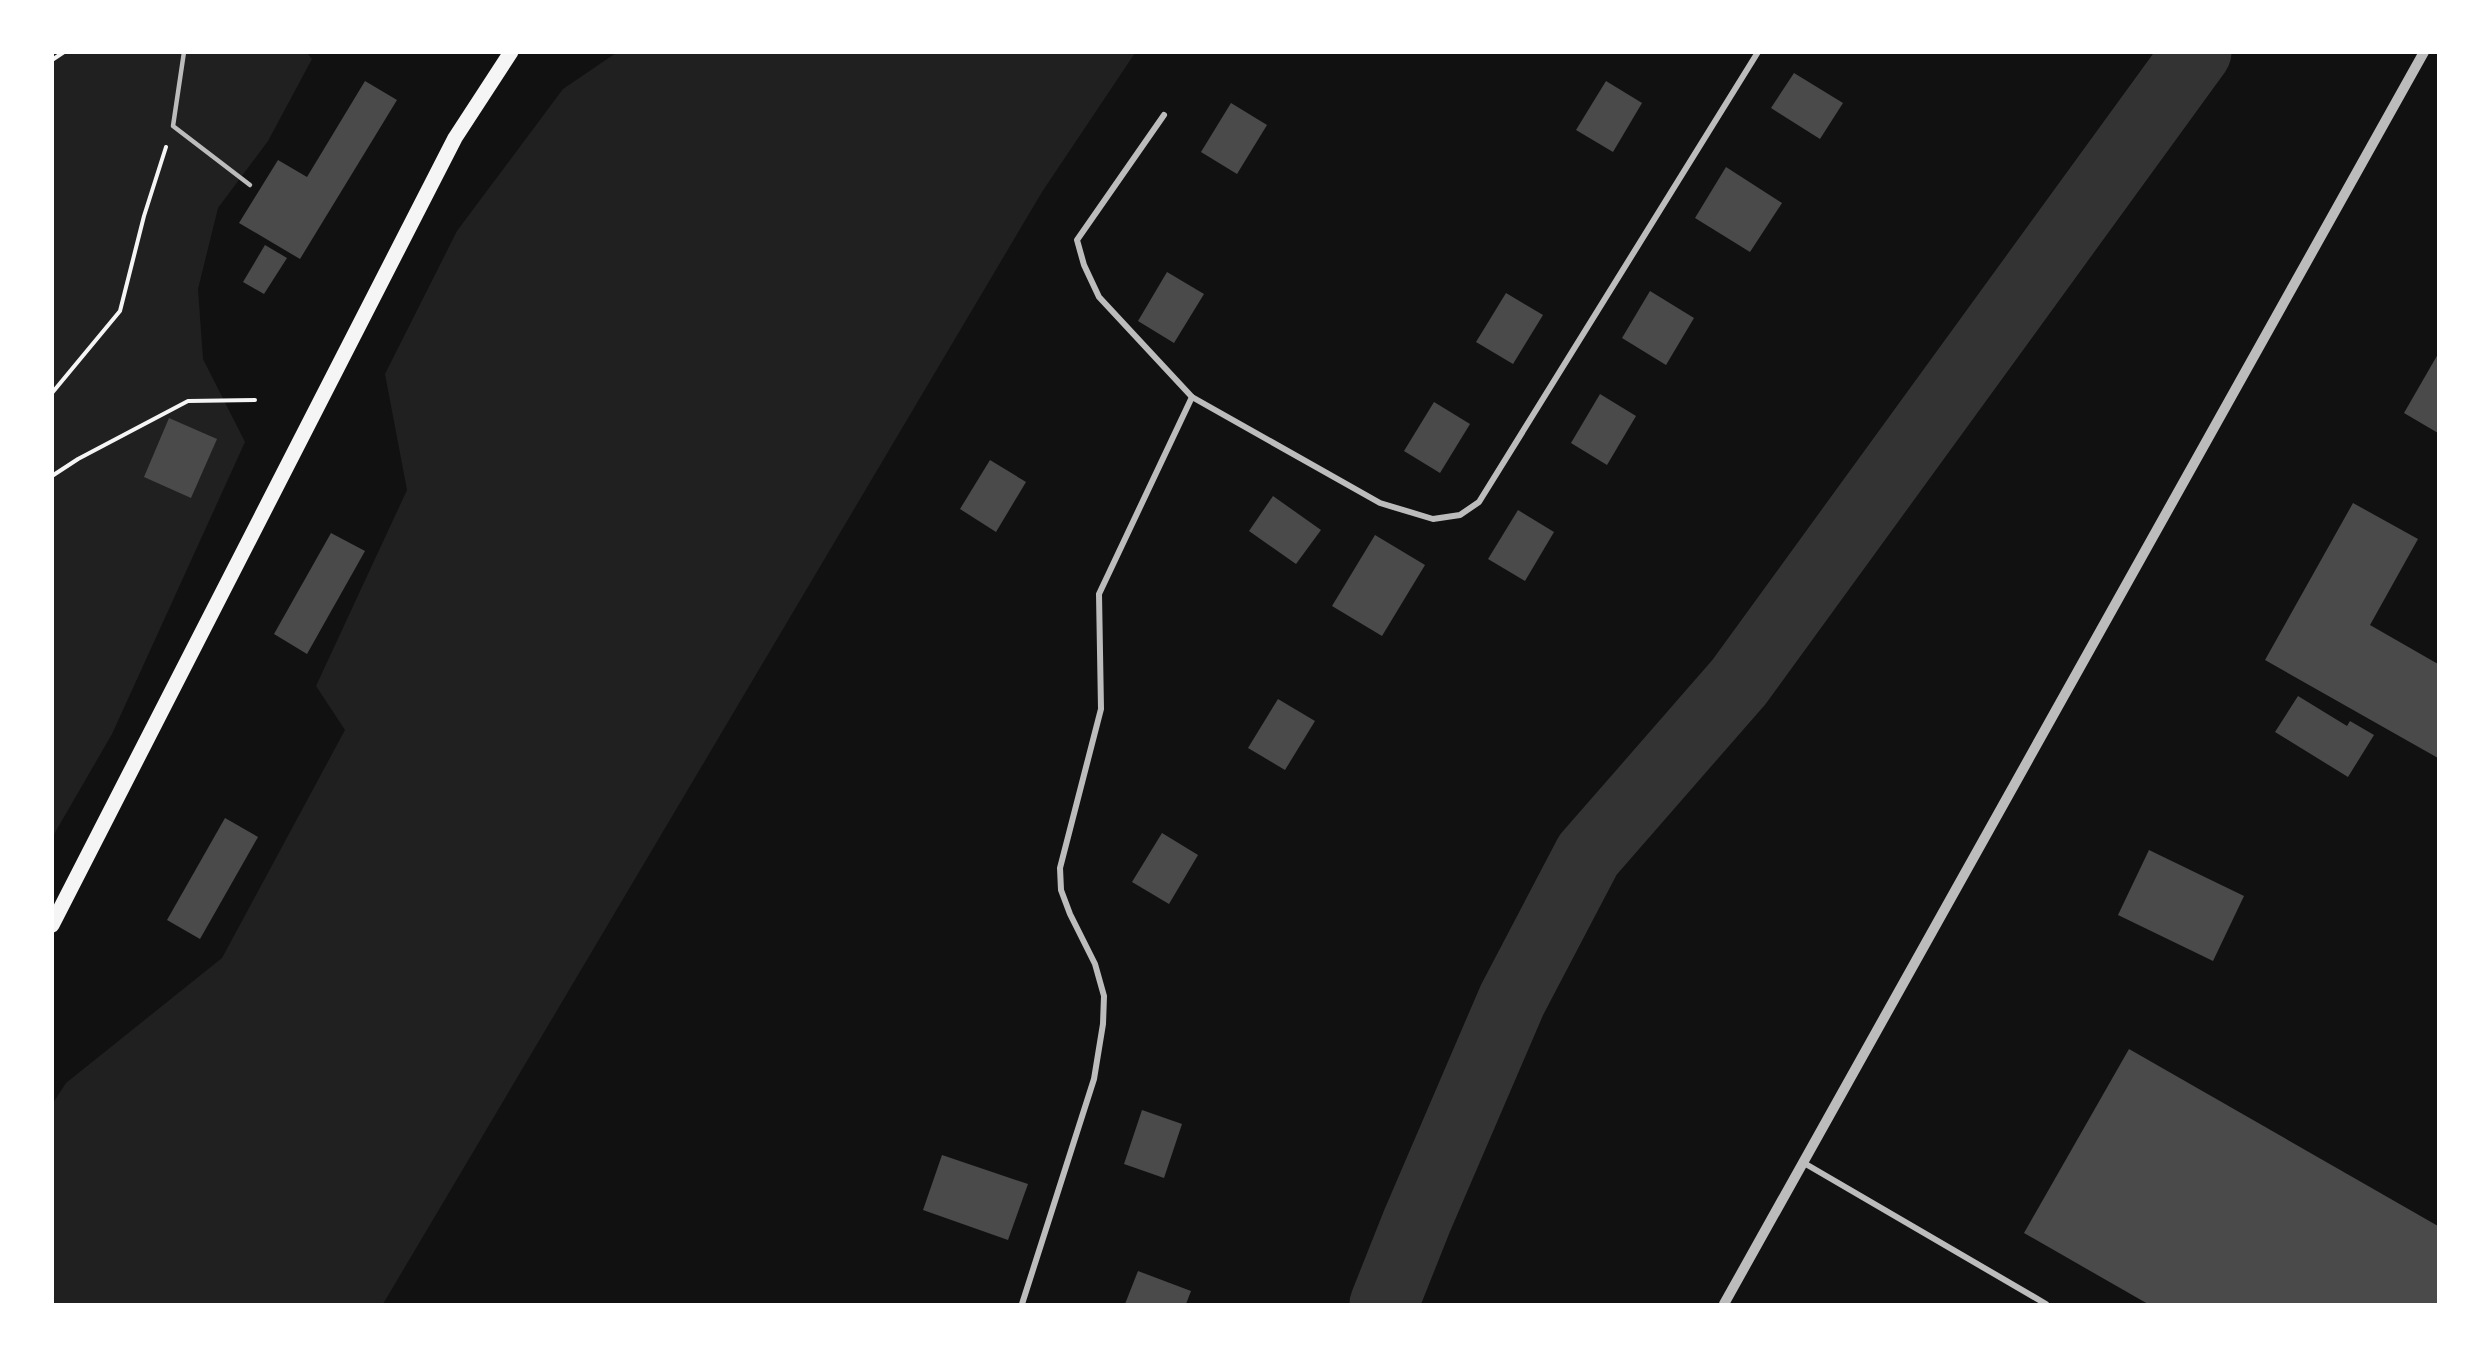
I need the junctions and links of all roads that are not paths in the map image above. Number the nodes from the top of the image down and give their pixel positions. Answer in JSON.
{"nodes":[{"id":1,"x":184,"y":52,"type":"edge"},
{"id":2,"x":511,"y":52,"type":"edge"},
{"id":3,"x":1758,"y":52,"type":"edge"},
{"id":4,"x":2424,"y":52,"type":"edge"},
{"id":5,"x":1164,"y":115,"type":"dead end"},
{"id":6,"x":250,"y":185,"type":"dead end"},
{"id":7,"x":1192,"y":397,"type":"junction"},
{"id":8,"x":52,"y":925,"type":"edge"},
{"id":9,"x":1804,"y":1163,"type":"junction"},
{"id":10,"x":1022,"y":1305,"type":"edge"},
{"id":11,"x":1724,"y":1305,"type":"edge"},
{"id":12,"x":2046,"y":1305,"type":"edge"}],
"edges":[{"from":1,"to":6,"type":"lane"},
{"from":2,"to":8,"type":"main road"},
{"from":3,"to":7,"type":"street"},
{"from":4,"to":9,"type":"street"},
{"from":5,"to":7,"type":"street"},
{"from":7,"to":10,"type":"street"},
{"from":9,"to":11,"type":"street"},
{"from":9,"to":12,"type":"street"}]}
